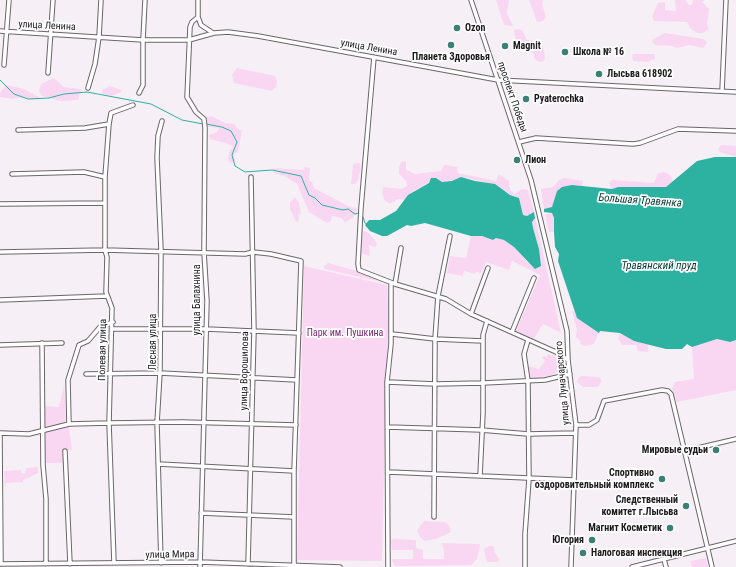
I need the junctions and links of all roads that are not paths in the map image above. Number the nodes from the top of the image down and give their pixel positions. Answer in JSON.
{"nodes":[{"id":1,"x":9,"y":0,"type":"edge"},
{"id":2,"x":53,"y":0,"type":"edge"},
{"id":3,"x":102,"y":0,"type":"edge"},
{"id":4,"x":145,"y":0,"type":"edge"},
{"id":5,"x":198,"y":0,"type":"edge"},
{"id":6,"x":471,"y":0,"type":"edge"},
{"id":7,"x":726,"y":0,"type":"edge"},
{"id":8,"x":198,"y":17,"type":"junction"},
{"id":9,"x":0,"y":31,"type":"edge"},
{"id":10,"x":6,"y":31,"type":"junction"},
{"id":11,"x":214,"y":33,"type":"junction"},
{"id":12,"x":52,"y":34,"type":"junction"},
{"id":13,"x":99,"y":37,"type":"junction"},
{"id":14,"x":142,"y":40,"type":"junction"},
{"id":15,"x":189,"y":40,"type":"junction"},
{"id":16,"x":374,"y":58,"type":"junction"},
{"id":17,"x":4,"y":65,"type":"dead end"},
{"id":18,"x":48,"y":73,"type":"dead end"},
{"id":19,"x":498,"y":80,"type":"junction"},
{"id":20,"x":88,"y":88,"type":"dead end"},
{"id":21,"x":722,"y":91,"type":"junction"},
{"id":22,"x":736,"y":92,"type":"edge"},
{"id":23,"x":139,"y":93,"type":"dead end"},
{"id":24,"x":133,"y":105,"type":"dead end"},
{"id":25,"x":162,"y":121,"type":"dead end"},
{"id":26,"x":108,"y":124,"type":"junction"},
{"id":27,"x":18,"y":130,"type":"dead end"},
{"id":28,"x":736,"y":131,"type":"edge"},
{"id":29,"x":519,"y":142,"type":"junction"},
{"id":30,"x":12,"y":174,"type":"dead end"},
{"id":31,"x":105,"y":177,"type":"junction"},
{"id":32,"x":251,"y":177,"type":"dead end"},
{"id":33,"x":536,"y":200,"type":"joint"},
{"id":34,"x":105,"y":203,"type":"junction"},
{"id":35,"x":0,"y":204,"type":"edge"},
{"id":36,"x":450,"y":236,"type":"dead end"},
{"id":37,"x":401,"y":248,"type":"dead end"},
{"id":38,"x":105,"y":250,"type":"junction"},
{"id":39,"x":161,"y":250,"type":"junction"},
{"id":40,"x":0,"y":252,"type":"edge"},
{"id":41,"x":204,"y":252,"type":"junction"},
{"id":42,"x":253,"y":252,"type":"junction"},
{"id":43,"x":488,"y":268,"type":"dead end"},
{"id":44,"x":534,"y":278,"type":"dead end"},
{"id":45,"x":393,"y":283,"type":"junction"},
{"id":46,"x":107,"y":296,"type":"junction"},
{"id":47,"x":438,"y":296,"type":"junction"},
{"id":48,"x":0,"y":300,"type":"edge"},
{"id":49,"x":471,"y":314,"type":"junction"},
{"id":50,"x":487,"y":321,"type":"junction"},
{"id":51,"x":112,"y":322,"type":"junction"},
{"id":52,"x":161,"y":328,"type":"junction"},
{"id":53,"x":113,"y":329,"type":"junction"},
{"id":54,"x":206,"y":329,"type":"junction"},
{"id":55,"x":254,"y":331,"type":"junction"},
{"id":56,"x":512,"y":332,"type":"junction"},
{"id":57,"x":299,"y":333,"type":"junction"},
{"id":58,"x":392,"y":334,"type":"junction"},
{"id":59,"x":436,"y":339,"type":"junction"},
{"id":60,"x":528,"y":340,"type":"junction"},
{"id":61,"x":483,"y":341,"type":"junction"},
{"id":62,"x":62,"y":342,"type":"dead end"},
{"id":63,"x":42,"y":343,"type":"junction"},
{"id":64,"x":0,"y":345,"type":"edge"},
{"id":65,"x":568,"y":360,"type":"junction"},
{"id":66,"x":160,"y":373,"type":"junction"},
{"id":67,"x":86,"y":374,"type":"dead end"},
{"id":68,"x":111,"y":374,"type":"junction"},
{"id":69,"x":570,"y":374,"type":"junction"},
{"id":70,"x":204,"y":375,"type":"junction"},
{"id":71,"x":253,"y":378,"type":"junction"},
{"id":72,"x":297,"y":380,"type":"junction"},
{"id":73,"x":528,"y":381,"type":"junction"},
{"id":74,"x":387,"y":382,"type":"junction"},
{"id":75,"x":483,"y":383,"type":"junction"},
{"id":76,"x":435,"y":384,"type":"junction"},
{"id":77,"x":203,"y":422,"type":"junction"},
{"id":78,"x":109,"y":423,"type":"junction"},
{"id":79,"x":157,"y":423,"type":"junction"},
{"id":80,"x":69,"y":424,"type":"junction"},
{"id":81,"x":252,"y":424,"type":"junction"},
{"id":82,"x":296,"y":425,"type":"junction"},
{"id":83,"x":576,"y":425,"type":"junction"},
{"id":84,"x":388,"y":427,"type":"junction"},
{"id":85,"x":435,"y":429,"type":"junction"},
{"id":86,"x":481,"y":430,"type":"junction"},
{"id":87,"x":43,"y":431,"type":"junction"},
{"id":88,"x":575,"y":433,"type":"junction"},
{"id":89,"x":528,"y":434,"type":"junction"},
{"id":90,"x":0,"y":435,"type":"edge"},
{"id":91,"x":736,"y":440,"type":"edge"},
{"id":92,"x":685,"y":451,"type":"junction"},
{"id":93,"x":65,"y":452,"type":"dead end"},
{"id":94,"x":158,"y":464,"type":"junction"},
{"id":95,"x":202,"y":465,"type":"junction"},
{"id":96,"x":250,"y":468,"type":"junction"},
{"id":97,"x":294,"y":471,"type":"junction"},
{"id":98,"x":388,"y":472,"type":"junction"},
{"id":99,"x":434,"y":475,"type":"junction"},
{"id":100,"x":480,"y":476,"type":"junction"},
{"id":101,"x":529,"y":479,"type":"junction"},
{"id":102,"x":574,"y":480,"type":"junction"},
{"id":103,"x":201,"y":513,"type":"junction"},
{"id":104,"x":249,"y":515,"type":"junction"},
{"id":105,"x":294,"y":517,"type":"junction"},
{"id":106,"x":434,"y":517,"type":"dead end"},
{"id":107,"x":736,"y":541,"type":"edge"},
{"id":108,"x":707,"y":548,"type":"junction"},
{"id":109,"x":664,"y":559,"type":"junction"},
{"id":110,"x":200,"y":562,"type":"junction"},
{"id":111,"x":161,"y":563,"type":"junction"},
{"id":112,"x":0,"y":564,"type":"edge"},
{"id":113,"x":46,"y":564,"type":"junction"},
{"id":114,"x":70,"y":564,"type":"junction"},
{"id":115,"x":114,"y":564,"type":"junction"},
{"id":116,"x":248,"y":564,"type":"junction"},
{"id":117,"x":200,"y":567,"type":"edge"},
{"id":118,"x":294,"y":567,"type":"edge"},
{"id":119,"x":340,"y":567,"type":"edge"},
{"id":120,"x":388,"y":567,"type":"edge"},
{"id":121,"x":525,"y":567,"type":"edge"},
{"id":122,"x":571,"y":567,"type":"edge"},
{"id":123,"x":632,"y":567,"type":"edge"},
{"id":124,"x":666,"y":567,"type":"edge"},
{"id":125,"x":712,"y":567,"type":"edge"}],
"edges":[{"from":1,"to":10,"type":"street"},
{"from":2,"to":12,"type":"street"},
{"from":3,"to":13,"type":"street"},
{"from":4,"to":14,"type":"street"},
{"from":5,"to":8,"type":"street"},
{"from":6,"to":19,"type":"street","name":"проспект Победы"},
{"from":7,"to":21,"type":"street"},
{"from":8,"to":11,"type":"street"},
{"from":8,"to":15,"type":"street","name":"улица Балахнина"},
{"from":9,"to":10,"type":"street","name":"улица Ленина"},
{"from":10,"to":12,"type":"street","name":"улица Ленина"},
{"from":10,"to":17,"type":"street"},
{"from":11,"to":15,"type":"street","name":"улица Ленина"},
{"from":11,"to":16,"type":"street","name":"улица Ленина"},
{"from":12,"to":13,"type":"street","name":"улица Ленина"},
{"from":12,"to":18,"type":"street"},
{"from":13,"to":14,"type":"street","name":"улица Ленина"},
{"from":13,"to":20,"type":"street"},
{"from":14,"to":15,"type":"street","name":"улица Ленина"},
{"from":14,"to":23,"type":"street"},
{"from":15,"to":41,"type":"street","name":"улица Балахнина"},
{"from":16,"to":19,"type":"street","name":"улица Ленина"},
{"from":16,"to":45,"type":"street"},
{"from":19,"to":21,"type":"street","name":"улица Ленина"},
{"from":19,"to":29,"type":"street","name":"проспект Победы"},
{"from":21,"to":22,"type":"street","name":"улица Ленина"},
{"from":24,"to":26,"type":"street"},
{"from":25,"to":39,"type":"street","name":"Лесная улица"},
{"from":26,"to":27,"type":"street"},
{"from":26,"to":31,"type":"street","name":"Полевая улица"},
{"from":28,"to":29,"type":"street"},
{"from":29,"to":33,"type":"street","name":"проспект Победы"},
{"from":30,"to":31,"type":"street"},
{"from":31,"to":34,"type":"street","name":"Полевая улица"},
{"from":32,"to":42,"type":"street","name":"улица Ворошилова"},
{"from":33,"to":65,"type":"street","name":"улица Луначарского"},
{"from":34,"to":35,"type":"street"},
{"from":34,"to":38,"type":"street","name":"Полевая улица"},
{"from":36,"to":47,"type":"street"},
{"from":37,"to":45,"type":"street"},
{"from":38,"to":39,"type":"street"},
{"from":38,"to":40,"type":"street"},
{"from":38,"to":46,"type":"street","name":"Полевая улица"},
{"from":39,"to":41,"type":"street"},
{"from":39,"to":52,"type":"street","name":"Лесная улица"},
{"from":41,"to":42,"type":"street"},
{"from":41,"to":54,"type":"street","name":"улица Балахнина"},
{"from":42,"to":55,"type":"street","name":"улица Ворошилова"},
{"from":42,"to":57,"type":"street"},
{"from":43,"to":49,"type":"street"},
{"from":44,"to":56,"type":"street"},
{"from":45,"to":47,"type":"street"},
{"from":45,"to":58,"type":"street"},
{"from":46,"to":48,"type":"street"},
{"from":46,"to":51,"type":"street","name":"Полевая улица"},
{"from":47,"to":49,"type":"street"},
{"from":47,"to":59,"type":"street"},
{"from":49,"to":50,"type":"street"},
{"from":50,"to":56,"type":"street"},
{"from":50,"to":61,"type":"street"},
{"from":51,"to":53,"type":"street","name":"Полевая улица"},
{"from":51,"to":80,"type":"street"},
{"from":52,"to":53,"type":"street"},
{"from":52,"to":54,"type":"street"},
{"from":52,"to":66,"type":"street","name":"Лесная улица"},
{"from":53,"to":68,"type":"street","name":"Полевая улица"},
{"from":54,"to":55,"type":"street"},
{"from":54,"to":70,"type":"street","name":"улица Балахнина"},
{"from":55,"to":57,"type":"street"},
{"from":55,"to":71,"type":"street","name":"улица Ворошилова"},
{"from":56,"to":60,"type":"street"},
{"from":57,"to":72,"type":"street"},
{"from":58,"to":59,"type":"street"},
{"from":58,"to":74,"type":"street"},
{"from":59,"to":61,"type":"street"},
{"from":59,"to":76,"type":"street"},
{"from":60,"to":65,"type":"street"},
{"from":60,"to":73,"type":"street"},
{"from":61,"to":75,"type":"street"},
{"from":62,"to":63,"type":"street"},
{"from":63,"to":64,"type":"street"},
{"from":63,"to":87,"type":"street"},
{"from":65,"to":69,"type":"street","name":"улица Луначарского"},
{"from":66,"to":68,"type":"street"},
{"from":66,"to":70,"type":"street"},
{"from":66,"to":79,"type":"street","name":"Лесная улица"},
{"from":67,"to":68,"type":"street"},
{"from":68,"to":78,"type":"street","name":"Полевая улица"},
{"from":69,"to":73,"type":"street"},
{"from":69,"to":83,"type":"street","name":"улица Луначарского"},
{"from":70,"to":71,"type":"street"},
{"from":70,"to":77,"type":"street","name":"улица Балахнина"},
{"from":71,"to":72,"type":"street"},
{"from":71,"to":81,"type":"street","name":"улица Ворошилова"},
{"from":72,"to":82,"type":"street"},
{"from":73,"to":75,"type":"street"},
{"from":73,"to":89,"type":"street"},
{"from":74,"to":76,"type":"street"},
{"from":74,"to":84,"type":"street"},
{"from":75,"to":76,"type":"street"},
{"from":75,"to":86,"type":"street"},
{"from":76,"to":85,"type":"street"},
{"from":77,"to":79,"type":"street"},
{"from":77,"to":81,"type":"street"},
{"from":77,"to":95,"type":"street","name":"улица Балахнина"},
{"from":78,"to":79,"type":"street"},
{"from":78,"to":80,"type":"street"},
{"from":78,"to":115,"type":"street","name":"Полевая улица"},
{"from":79,"to":94,"type":"street","name":"Лесная улица"},
{"from":80,"to":87,"type":"street"},
{"from":81,"to":82,"type":"street"},
{"from":81,"to":96,"type":"street","name":"улица Ворошилова"},
{"from":82,"to":97,"type":"street"},
{"from":83,"to":88,"type":"street","name":"улица Луначарского"},
{"from":83,"to":92,"type":"street"},
{"from":84,"to":85,"type":"street"},
{"from":84,"to":98,"type":"street"},
{"from":85,"to":86,"type":"street"},
{"from":85,"to":99,"type":"street"},
{"from":86,"to":89,"type":"street"},
{"from":86,"to":100,"type":"street"},
{"from":87,"to":90,"type":"street"},
{"from":87,"to":113,"type":"street"},
{"from":88,"to":89,"type":"street"},
{"from":88,"to":102,"type":"street","name":"улица Луначарского"},
{"from":89,"to":101,"type":"street"},
{"from":90,"to":112,"type":"street"},
{"from":91,"to":92,"type":"street"},
{"from":92,"to":108,"type":"street"},
{"from":93,"to":114,"type":"street"},
{"from":94,"to":95,"type":"street"},
{"from":94,"to":111,"type":"street","name":"Лесная улица"},
{"from":95,"to":96,"type":"street"},
{"from":95,"to":103,"type":"street","name":"улица Балахнина"},
{"from":96,"to":97,"type":"street"},
{"from":96,"to":104,"type":"street","name":"улица Ворошилова"},
{"from":97,"to":105,"type":"street"},
{"from":98,"to":99,"type":"street"},
{"from":98,"to":120,"type":"street"},
{"from":99,"to":100,"type":"street"},
{"from":99,"to":106,"type":"street"},
{"from":100,"to":101,"type":"street"},
{"from":101,"to":102,"type":"street"},
{"from":101,"to":121,"type":"street"},
{"from":102,"to":122,"type":"street","name":"улица Луначарского"},
{"from":103,"to":104,"type":"street"},
{"from":103,"to":110,"type":"street","name":"улица Балахнина"},
{"from":104,"to":105,"type":"street"},
{"from":104,"to":116,"type":"street","name":"улица Ворошилова"},
{"from":105,"to":118,"type":"street"},
{"from":107,"to":108,"type":"street"},
{"from":108,"to":109,"type":"street"},
{"from":108,"to":125,"type":"street"},
{"from":109,"to":123,"type":"street"},
{"from":109,"to":124,"type":"street"},
{"from":110,"to":111,"type":"street","name":"улица Мира"},
{"from":110,"to":116,"type":"street","name":"улица Мира"},
{"from":110,"to":117,"type":"street","name":"улица Балахнина"},
{"from":111,"to":115,"type":"street","name":"улица Мира"},
{"from":112,"to":113,"type":"street","name":"улица Мира"},
{"from":113,"to":114,"type":"street","name":"улица Мира"},
{"from":114,"to":115,"type":"street","name":"улица Мира"},
{"from":116,"to":118,"type":"street","name":"улица Мира"},
{"from":118,"to":119,"type":"street","name":"улица Мира"}]}
